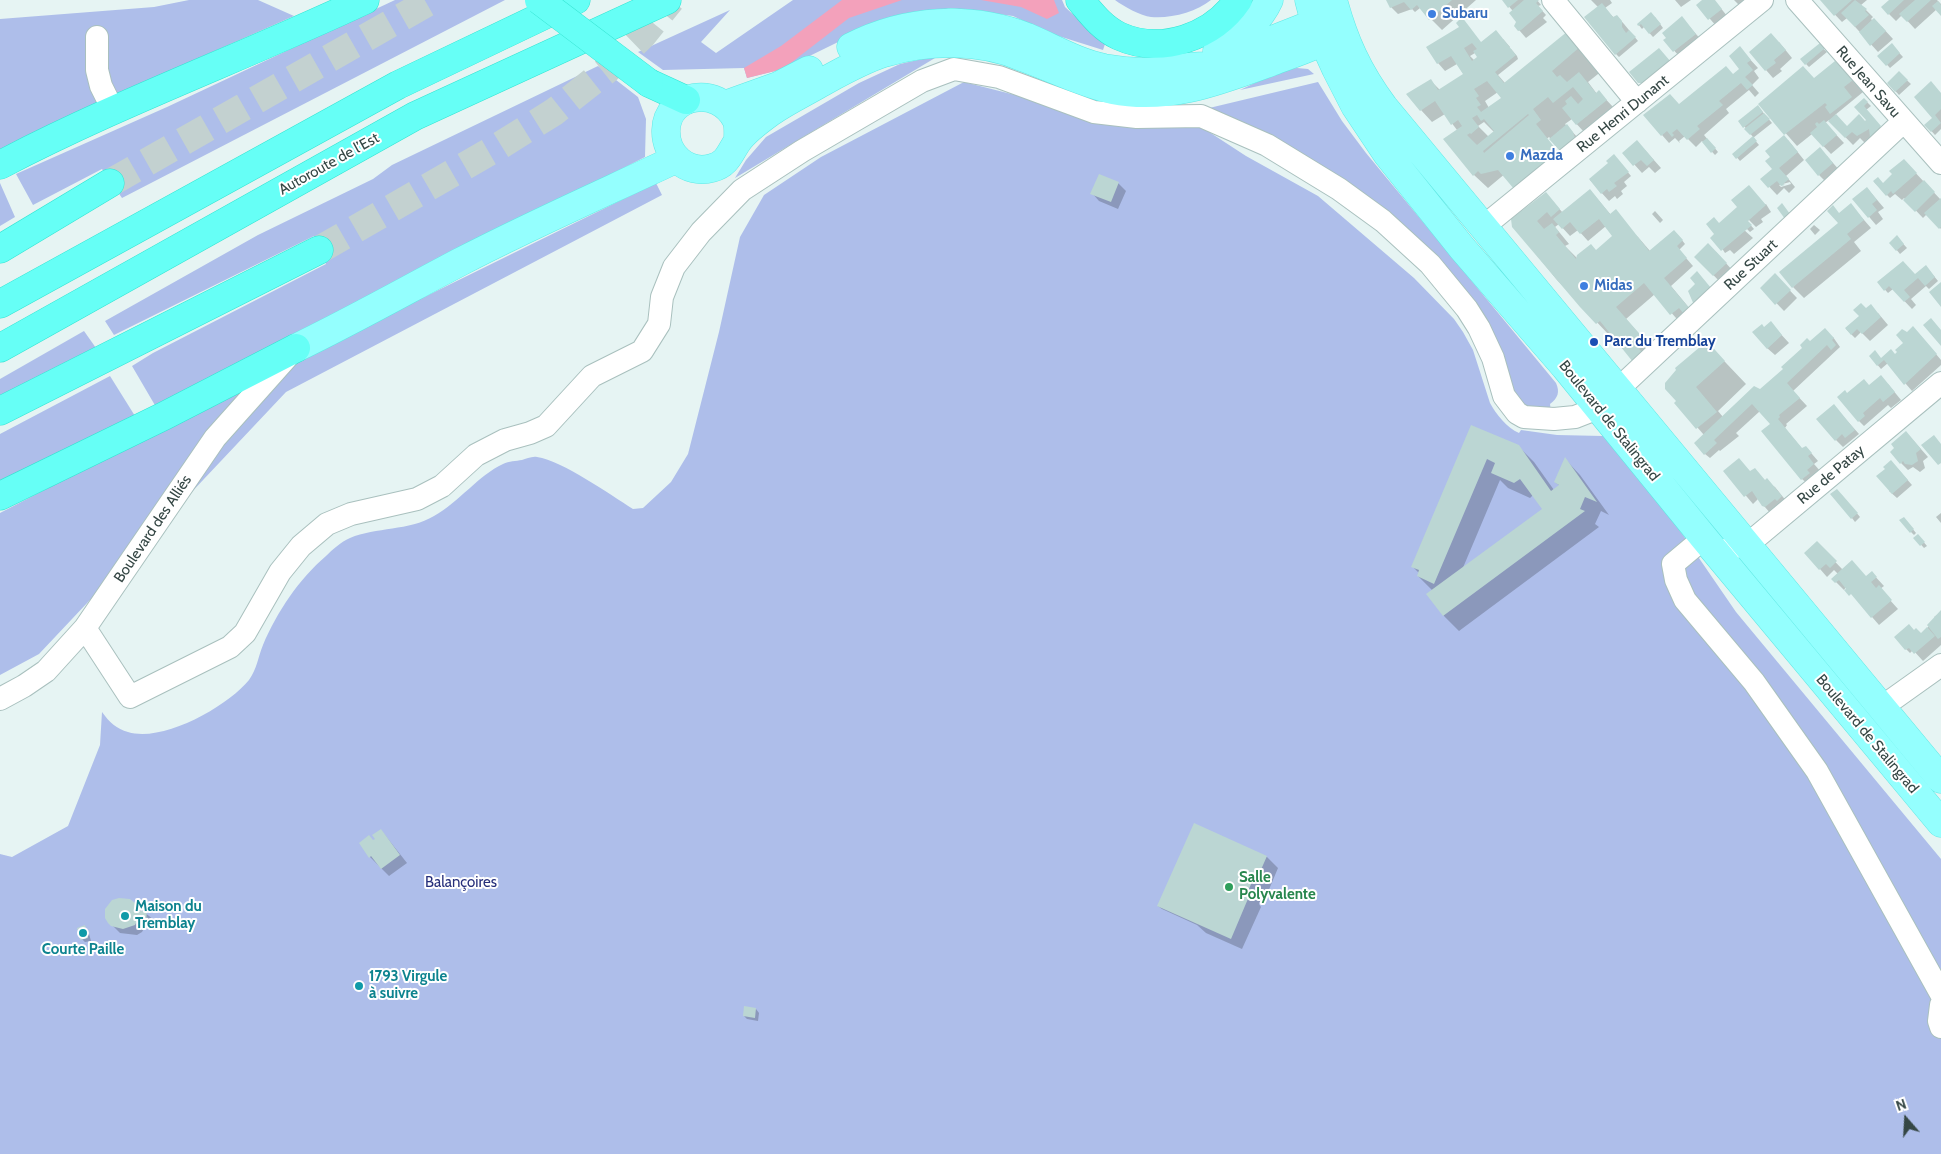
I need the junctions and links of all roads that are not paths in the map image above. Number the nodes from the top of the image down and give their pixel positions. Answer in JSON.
{"nodes":[{"id":1,"x":365,"y":0,"type":"edge"},
{"id":2,"x":539,"y":0,"type":"edge"},
{"id":3,"x":576,"y":0,"type":"edge"},
{"id":4,"x":667,"y":0,"type":"edge"},
{"id":5,"x":1080,"y":0,"type":"edge"},
{"id":6,"x":1238,"y":0,"type":"edge"},
{"id":7,"x":1269,"y":0,"type":"edge"},
{"id":8,"x":1553,"y":0,"type":"edge"},
{"id":9,"x":1762,"y":0,"type":"edge"},
{"id":10,"x":1796,"y":0,"type":"edge"},
{"id":11,"x":1327,"y":19,"type":"edge"},
{"id":12,"x":97,"y":37,"type":"dead end"},
{"id":13,"x":1190,"y":66,"type":"junction"},
{"id":14,"x":686,"y":100,"type":"junction"},
{"id":15,"x":1637,"y":102,"type":"junction"},
{"id":16,"x":725,"y":105,"type":"junction"},
{"id":17,"x":113,"y":110,"type":"junction"},
{"id":18,"x":1903,"y":122,"type":"junction"},
{"id":19,"x":738,"y":141,"type":"junction"},
{"id":20,"x":676,"y":159,"type":"junction"},
{"id":21,"x":1941,"y":163,"type":"edge"},
{"id":22,"x":0,"y":165,"type":"edge"},
{"id":23,"x":110,"y":183,"type":"tunnel mouth"},
{"id":24,"x":1483,"y":227,"type":"junction"},
{"id":25,"x":0,"y":249,"type":"edge"},
{"id":26,"x":319,"y":250,"type":"tunnel mouth"},
{"id":27,"x":0,"y":304,"type":"edge"},
{"id":28,"x":0,"y":348,"type":"edge"},
{"id":29,"x":296,"y":348,"type":"junction"},
{"id":30,"x":1941,"y":383,"type":"edge"},
{"id":31,"x":1620,"y":390,"type":"junction"},
{"id":32,"x":1598,"y":408,"type":"junction"},
{"id":33,"x":0,"y":411,"type":"edge"},
{"id":34,"x":0,"y":496,"type":"edge"},
{"id":35,"x":1709,"y":544,"type":"junction"},
{"id":36,"x":1747,"y":545,"type":"junction"},
{"id":37,"x":85,"y":628,"type":"junction"},
{"id":38,"x":1941,"y":665,"type":"edge"},
{"id":39,"x":0,"y":698,"type":"edge"},
{"id":40,"x":1882,"y":707,"type":"junction"},
{"id":41,"x":1941,"y":779,"type":"edge"},
{"id":42,"x":1941,"y":823,"type":"edge"},
{"id":43,"x":1941,"y":994,"type":"edge"},
{"id":44,"x":1941,"y":1005,"type":"edge"},
{"id":45,"x":1941,"y":1026,"type":"edge"}],
"edges":[{"from":1,"to":17,"type":"highway"},
{"from":2,"to":14,"type":"highway","bridge":true},
{"from":3,"to":27,"type":"highway"},
{"from":4,"to":28,"type":"highway","name":"Autoroute de l’Est"},
{"from":5,"to":6,"type":"highway"},
{"from":7,"to":13,"type":"main road"},
{"from":8,"to":15,"type":"street"},
{"from":9,"to":15,"type":"street","name":"Rue Henri Dunant"},
{"from":10,"to":18,"type":"street","name":"Rue Jean Savu"},
{"from":11,"to":13,"type":"main road"},
{"from":11,"to":19,"type":"main road"},
{"from":11,"to":24,"type":"main road","name":"Boulevard de Stalingrad"},
{"from":11,"to":32,"type":"main road","name":"Boulevard de Stalingrad"},
{"from":12,"to":17,"type":"street"},
{"from":13,"to":16,"type":"main road"},
{"from":14,"to":16,"type":"main road"},
{"from":14,"to":20,"type":"main road"},
{"from":15,"to":24,"type":"street","name":"Rue Henri Dunant"},
{"from":16,"to":19,"type":"main road"},
{"from":17,"to":22,"type":"highway"},
{"from":18,"to":21,"type":"street","name":"Rue Jean Savu"},
{"from":18,"to":31,"type":"street","name":"Rue Stuart"},
{"from":19,"to":20,"type":"main road"},
{"from":20,"to":29,"type":"main road"},
{"from":23,"to":25,"type":"highway"},
{"from":24,"to":31,"type":"main road","name":"Boulevard de Stalingrad"},
{"from":26,"to":33,"type":"highway"},
{"from":29,"to":34,"type":"highway"},
{"from":29,"to":37,"type":"street","name":"Boulevard des Alliés"},
{"from":30,"to":36,"type":"street","name":"Rue de Patay"},
{"from":31,"to":32,"type":"street","name":"Rue Stuart"},
{"from":31,"to":36,"type":"main road","name":"Boulevard de Stalingrad"},
{"from":32,"to":35,"type":"main road","name":"Boulevard de Stalingrad"},
{"from":32,"to":37,"type":"street","name":"Rue Stuart"},
{"from":35,"to":36,"type":"street"},
{"from":35,"to":42,"type":"main road","name":"Boulevard de Stalingrad"},
{"from":35,"to":43,"type":"street"},
{"from":36,"to":40,"type":"main road","name":"Boulevard de Stalingrad"},
{"from":37,"to":39,"type":"street","name":"Boulevard des Alliés"},
{"from":38,"to":40,"type":"street"},
{"from":40,"to":41,"type":"main road","name":"Boulevard de Stalingrad"},
{"from":44,"to":45,"type":"street"}]}
